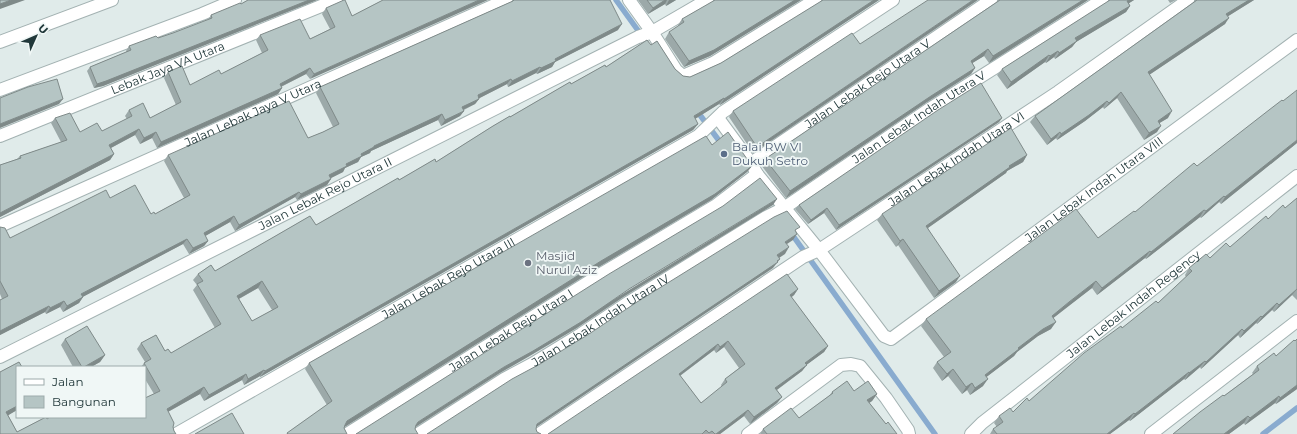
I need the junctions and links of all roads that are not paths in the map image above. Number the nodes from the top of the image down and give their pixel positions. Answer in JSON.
{"nodes":[{"id":1,"x":112,"y":0,"type":"edge"},
{"id":2,"x":235,"y":0,"type":"edge"},
{"id":3,"x":336,"y":0,"type":"edge"},
{"id":4,"x":506,"y":0,"type":"edge"},
{"id":5,"x":629,"y":0,"type":"edge"},
{"id":6,"x":707,"y":0,"type":"edge"},
{"id":7,"x":815,"y":0,"type":"edge"},
{"id":8,"x":893,"y":0,"type":"edge"},
{"id":9,"x":991,"y":0,"type":"edge"},
{"id":10,"x":1102,"y":0,"type":"edge"},
{"id":11,"x":1188,"y":0,"type":"edge"},
{"id":12,"x":645,"y":34,"type":"junction"},
{"id":13,"x":1297,"y":40,"type":"edge"},
{"id":14,"x":0,"y":42,"type":"edge"},
{"id":15,"x":0,"y":90,"type":"edge"},
{"id":16,"x":714,"y":122,"type":"junction"},
{"id":17,"x":0,"y":136,"type":"edge"},
{"id":18,"x":754,"y":171,"type":"junction"},
{"id":19,"x":1297,"y":176,"type":"edge"},
{"id":20,"x":782,"y":209,"type":"junction"},
{"id":21,"x":0,"y":226,"type":"edge"},
{"id":22,"x":812,"y":253,"type":"junction"},
{"id":23,"x":1297,"y":322,"type":"edge"},
{"id":24,"x":0,"y":357,"type":"edge"},
{"id":25,"x":176,"y":434,"type":"edge"},
{"id":26,"x":347,"y":434,"type":"edge"},
{"id":27,"x":418,"y":434,"type":"edge"},
{"id":28,"x":539,"y":434,"type":"edge"},
{"id":29,"x":748,"y":434,"type":"edge"},
{"id":30,"x":909,"y":434,"type":"edge"},
{"id":31,"x":971,"y":434,"type":"edge"},
{"id":32,"x":1151,"y":434,"type":"edge"}],
"edges":[{"from":1,"to":14,"type":"street"},
{"from":2,"to":15,"type":"street"},
{"from":3,"to":17,"type":"street","name":"Lebak Jaya VA Utara"},
{"from":4,"to":21,"type":"street","name":"Jalan Lebak Jaya V Utara"},
{"from":5,"to":12,"type":"street"},
{"from":6,"to":12,"type":"street","name":"Jalan Lebak Rejo Utara II"},
{"from":7,"to":12,"type":"street"},
{"from":8,"to":16,"type":"street","name":"Jalan Lebak Rejo Utara III"},
{"from":9,"to":18,"type":"street","name":"Jalan Lebak Rejo Utara V"},
{"from":10,"to":20,"type":"street","name":"Jalan Lebak Indah Utara V"},
{"from":11,"to":22,"type":"street","name":"Jalan Lebak Indah Utara VI"},
{"from":12,"to":24,"type":"street","name":"Jalan Lebak Rejo Utara II"},
{"from":13,"to":22,"type":"street","name":"Jalan Lebak Indah Utara VIII"},
{"from":16,"to":18,"type":"street"},
{"from":16,"to":25,"type":"street","name":"Jalan Lebak Rejo Utara III"},
{"from":18,"to":20,"type":"street"},
{"from":18,"to":26,"type":"street","name":"Jalan Lebak Rejo Utara I"},
{"from":19,"to":31,"type":"street","name":"Jalan Lebak Indah Regency"},
{"from":20,"to":22,"type":"street"},
{"from":20,"to":27,"type":"street","name":"Jalan Lebak Indah Utara IV"},
{"from":22,"to":28,"type":"street","name":"Jalan Lebak Indah Utara VI"},
{"from":23,"to":32,"type":"street"},
{"from":29,"to":30,"type":"street"}]}
